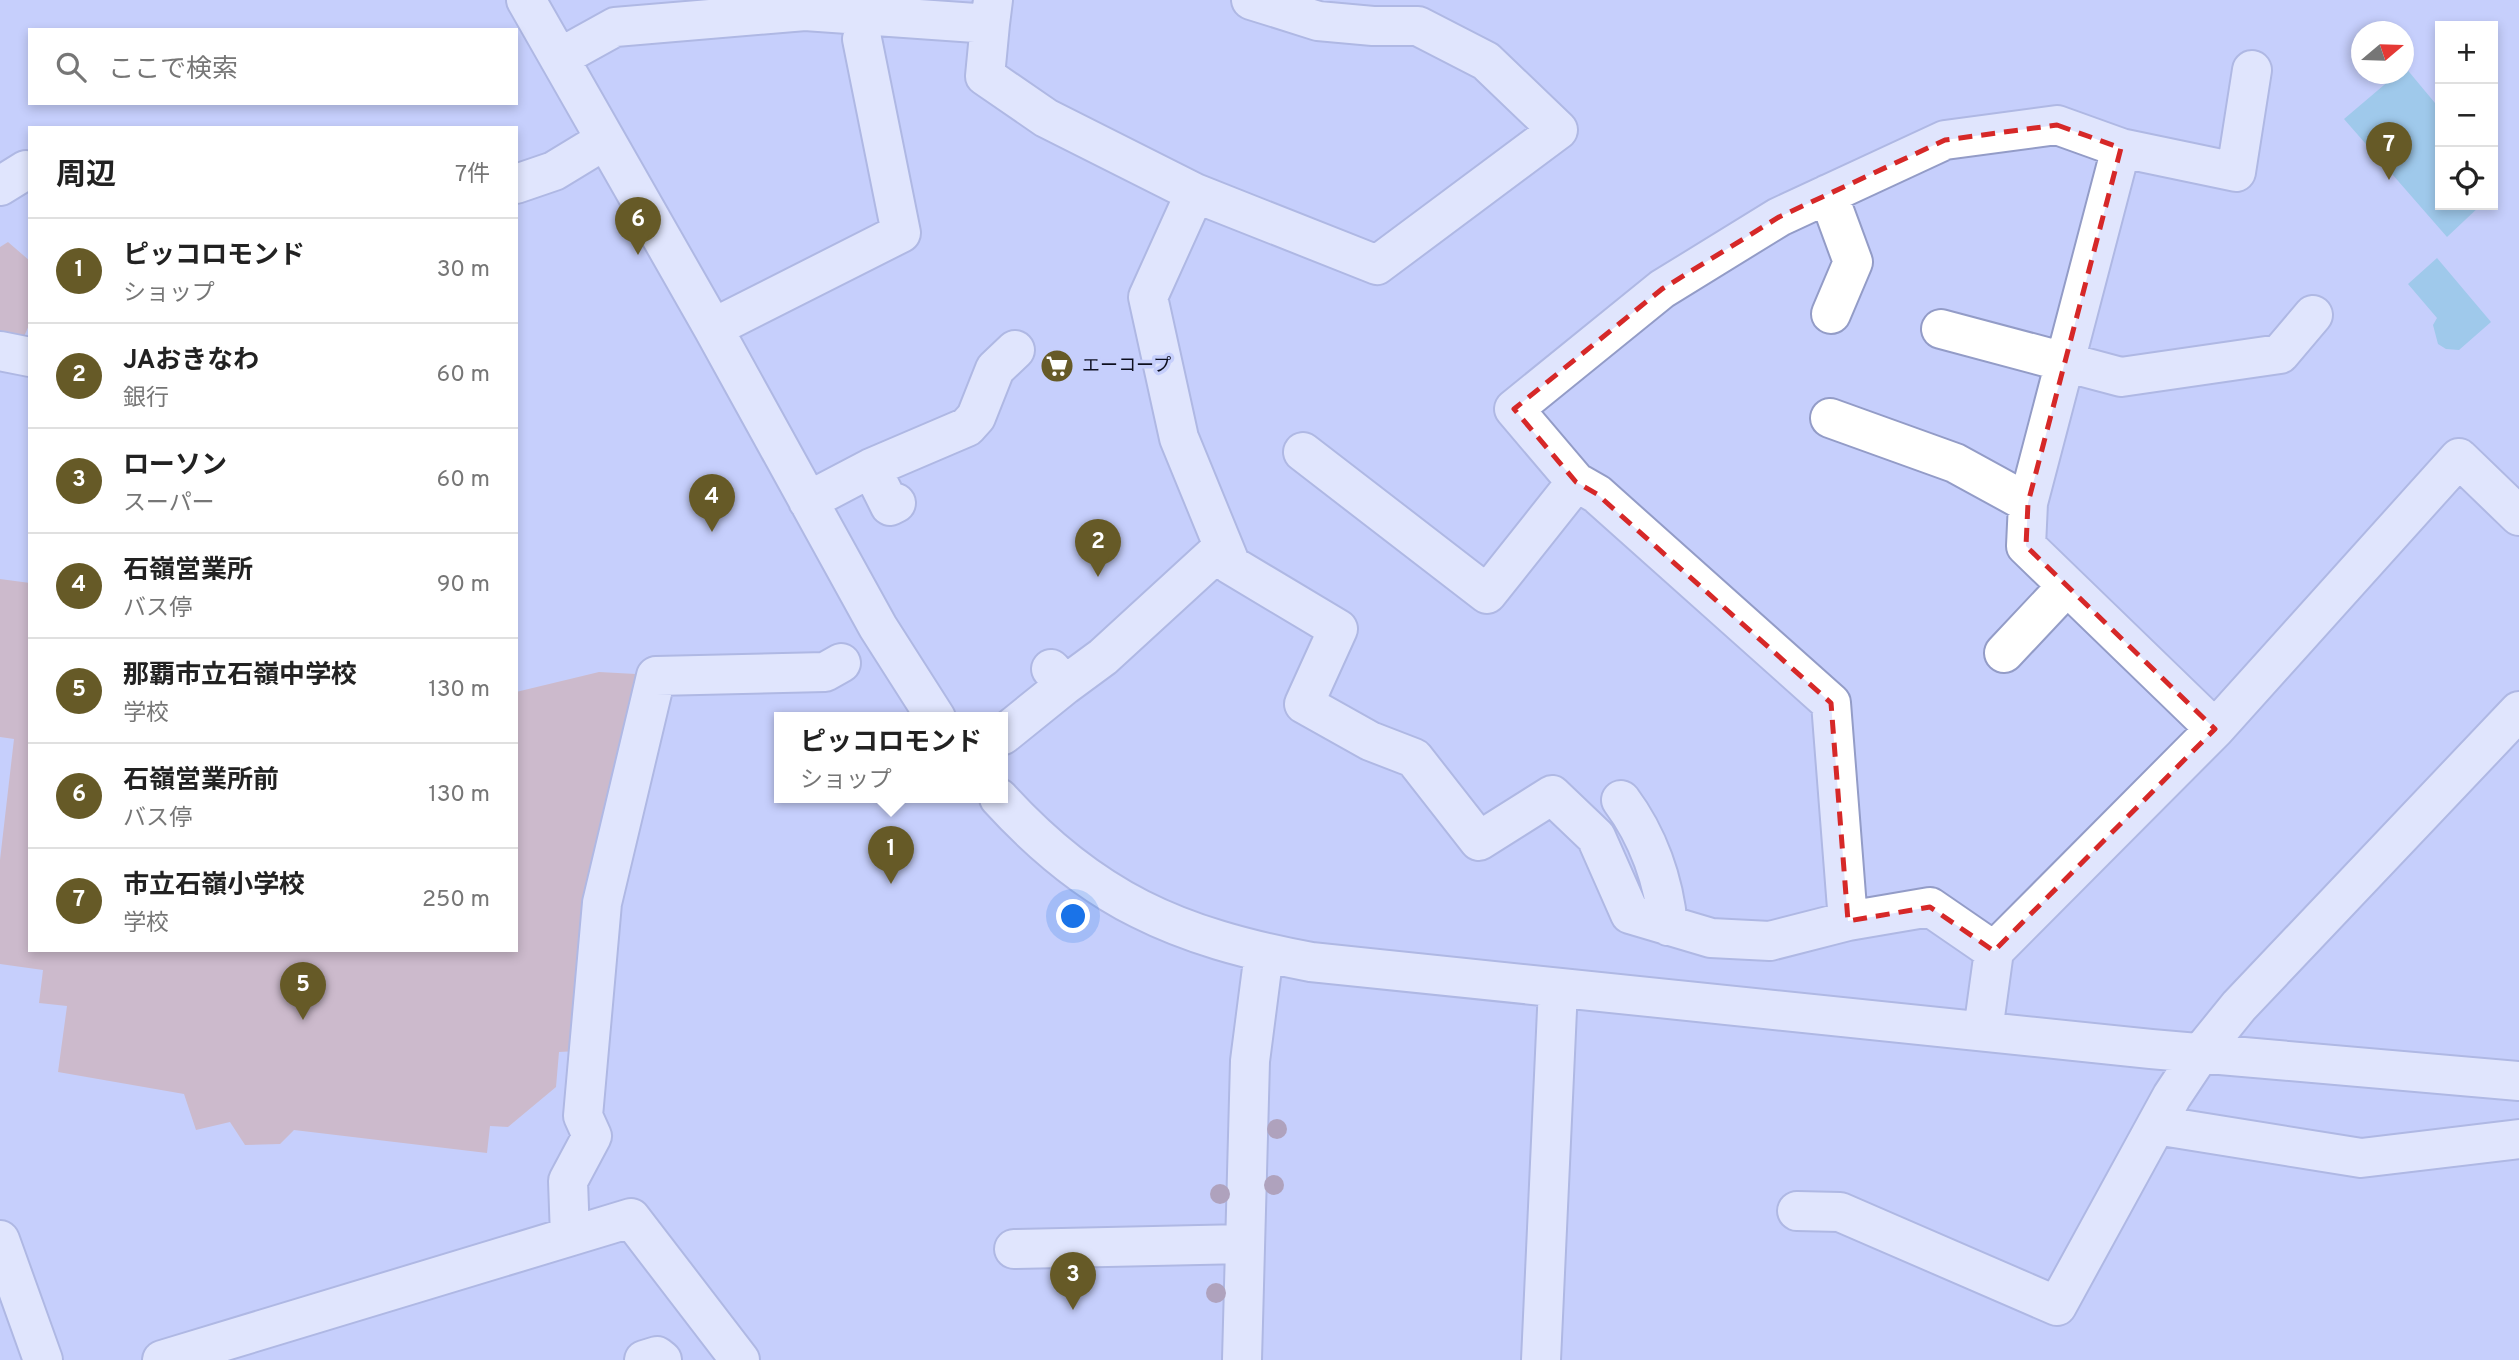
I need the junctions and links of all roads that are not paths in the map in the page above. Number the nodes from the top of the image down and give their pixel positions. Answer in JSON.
{"nodes":[{"id":1,"x":526,"y":0,"type":"edge"},
{"id":2,"x":1251,"y":0,"type":"edge"},
{"id":3,"x":992,"y":12,"type":"edge"},
{"id":4,"x":862,"y":39,"type":"dead end"},
{"id":5,"x":559,"y":58,"type":"junction"},
{"id":6,"x":2252,"y":70,"type":"dead end"},
{"id":7,"x":605,"y":140,"type":"junction"},
{"id":8,"x":2121,"y":148,"type":"junction"},
{"id":9,"x":518,"y":183,"type":"edge"},
{"id":10,"x":1195,"y":193,"type":"junction"},
{"id":11,"x":1828,"y":194,"type":"junction"},
{"id":12,"x":1830,"y":314,"type":"dead end"},
{"id":13,"x":2313,"y":315,"type":"dead end"},
{"id":14,"x":713,"y":328,"type":"junction"},
{"id":15,"x":1941,"y":329,"type":"dead end"},
{"id":16,"x":1015,"y":350,"type":"dead end"},
{"id":17,"x":0,"y":351,"type":"edge"},
{"id":18,"x":28,"y":357,"type":"edge"},
{"id":19,"x":2065,"y":362,"type":"junction"},
{"id":20,"x":1829,"y":418,"type":"dead end"},
{"id":21,"x":1303,"y":452,"type":"dead end"},
{"id":22,"x":871,"y":468,"type":"junction"},
{"id":23,"x":1576,"y":482,"type":"junction"},
{"id":24,"x":808,"y":501,"type":"junction"},
{"id":25,"x":895,"y":503,"type":"dead end"},
{"id":26,"x":2028,"y":503,"type":"junction"},
{"id":27,"x":2519,"y":516,"type":"edge"},
{"id":28,"x":1223,"y":547,"type":"junction"},
{"id":29,"x":2067,"y":586,"type":"junction"},
{"id":30,"x":2004,"y":653,"type":"dead end"},
{"id":31,"x":841,"y":663,"type":"dead end"},
{"id":32,"x":2519,"y":711,"type":"edge"},
{"id":33,"x":932,"y":712,"type":"edge"},
{"id":34,"x":2215,"y":729,"type":"junction"},
{"id":35,"x":1008,"y":731,"type":"edge"},
{"id":36,"x":1621,"y":800,"type":"dead end"},
{"id":37,"x":1003,"y":803,"type":"edge"},
{"id":38,"x":1848,"y":921,"type":"junction"},
{"id":39,"x":1668,"y":926,"type":"junction"},
{"id":40,"x":1994,"y":951,"type":"junction"},
{"id":41,"x":1264,"y":953,"type":"junction"},
{"id":42,"x":1558,"y":988,"type":"junction"},
{"id":43,"x":1983,"y":1031,"type":"junction"},
{"id":44,"x":2200,"y":1054,"type":"junction"},
{"id":45,"x":2519,"y":1081,"type":"edge"},
{"id":46,"x":2156,"y":1125,"type":"junction"},
{"id":47,"x":2519,"y":1139,"type":"edge"},
{"id":48,"x":1797,"y":1211,"type":"dead end"},
{"id":49,"x":570,"y":1236,"type":"junction"},
{"id":50,"x":0,"y":1240,"type":"edge"},
{"id":51,"x":1245,"y":1244,"type":"junction"},
{"id":52,"x":1014,"y":1249,"type":"dead end"},
{"id":53,"x":43,"y":1360,"type":"edge"},
{"id":54,"x":162,"y":1360,"type":"edge"},
{"id":55,"x":644,"y":1360,"type":"edge"},
{"id":56,"x":662,"y":1360,"type":"edge"},
{"id":57,"x":740,"y":1360,"type":"edge"},
{"id":58,"x":1242,"y":1360,"type":"edge"},
{"id":59,"x":1541,"y":1360,"type":"edge"}],
"edges":[{"from":1,"to":5,"type":"street"},
{"from":2,"to":10,"type":"street"},
{"from":3,"to":5,"type":"street"},
{"from":3,"to":10,"type":"street"},
{"from":4,"to":14,"type":"street"},
{"from":5,"to":7,"type":"street"},
{"from":6,"to":8,"type":"street"},
{"from":7,"to":9,"type":"street"},
{"from":7,"to":14,"type":"street"},
{"from":8,"to":11,"type":"street"},
{"from":8,"to":19,"type":"street"},
{"from":10,"to":28,"type":"street"},
{"from":11,"to":12,"type":"street"},
{"from":11,"to":23,"type":"street"},
{"from":13,"to":19,"type":"street"},
{"from":14,"to":24,"type":"street"},
{"from":15,"to":19,"type":"street"},
{"from":16,"to":22,"type":"street"},
{"from":17,"to":18,"type":"street"},
{"from":19,"to":26,"type":"street"},
{"from":20,"to":26,"type":"street"},
{"from":21,"to":23,"type":"street"},
{"from":22,"to":24,"type":"street"},
{"from":22,"to":25,"type":"street"},
{"from":23,"to":38,"type":"street"},
{"from":24,"to":33,"type":"street"},
{"from":26,"to":29,"type":"street"},
{"from":27,"to":34,"type":"street"},
{"from":28,"to":35,"type":"street"},
{"from":28,"to":39,"type":"street"},
{"from":29,"to":30,"type":"street"},
{"from":29,"to":34,"type":"street"},
{"from":31,"to":49,"type":"street"},
{"from":32,"to":44,"type":"street"},
{"from":34,"to":40,"type":"street"},
{"from":36,"to":39,"type":"street"},
{"from":37,"to":41,"type":"street"},
{"from":38,"to":39,"type":"street"},
{"from":38,"to":40,"type":"street"},
{"from":40,"to":43,"type":"street"},
{"from":41,"to":42,"type":"street"},
{"from":41,"to":51,"type":"street"},
{"from":42,"to":43,"type":"street"},
{"from":42,"to":59,"type":"street"},
{"from":43,"to":44,"type":"street"},
{"from":44,"to":45,"type":"street"},
{"from":44,"to":46,"type":"street"},
{"from":46,"to":47,"type":"street"},
{"from":46,"to":48,"type":"street"},
{"from":49,"to":54,"type":"street"},
{"from":49,"to":57,"type":"street"},
{"from":50,"to":53,"type":"street"},
{"from":51,"to":52,"type":"street"},
{"from":51,"to":58,"type":"street"},
{"from":55,"to":56,"type":"street"}]}
